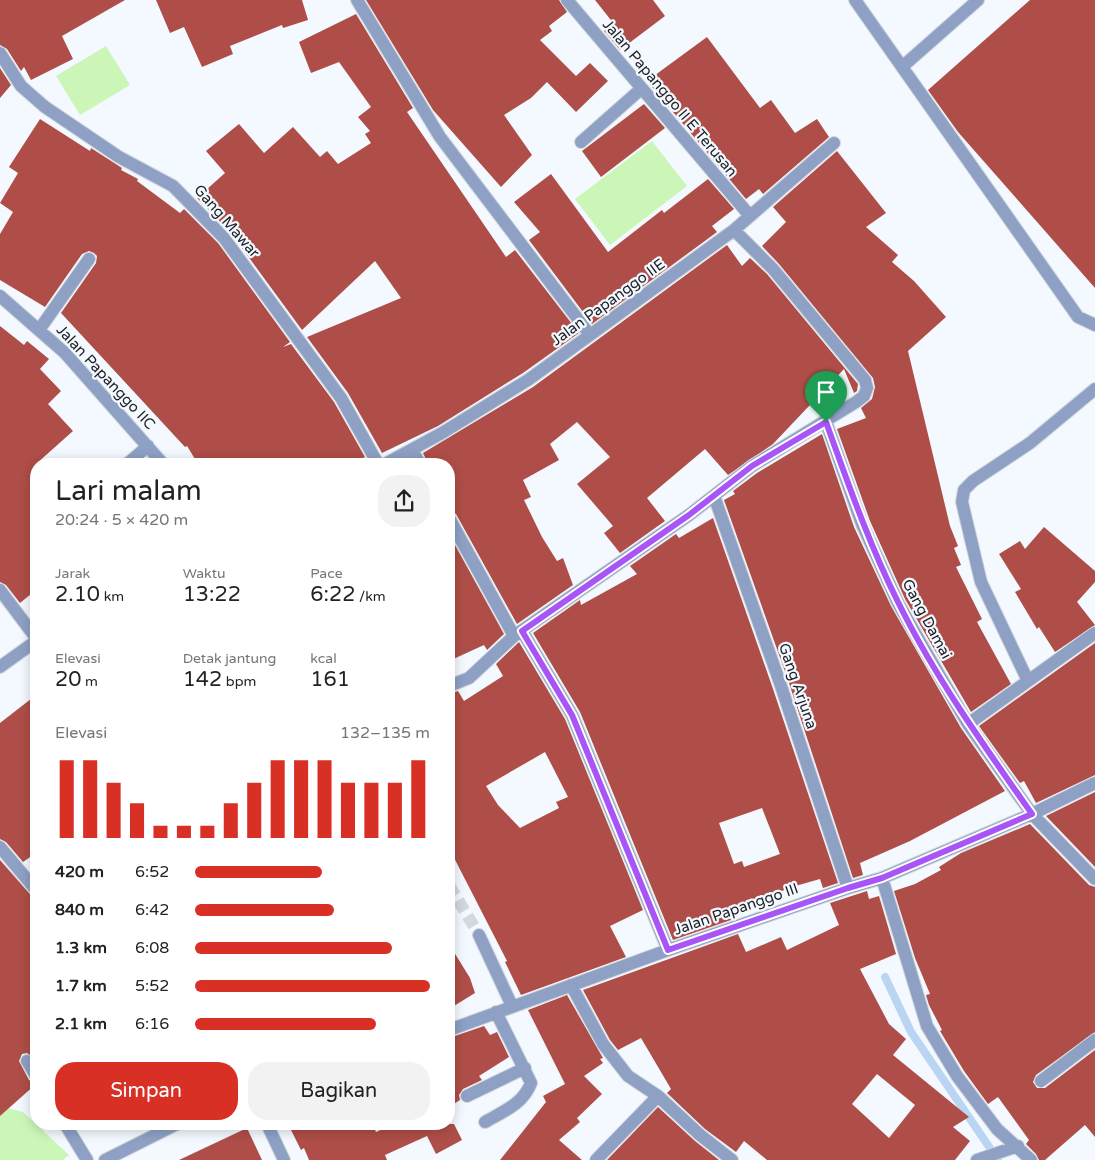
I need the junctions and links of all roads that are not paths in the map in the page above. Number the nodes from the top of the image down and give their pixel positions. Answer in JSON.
{"nodes":[{"id":1,"x":357,"y":0,"type":"edge"},
{"id":2,"x":567,"y":0,"type":"edge"},
{"id":3,"x":855,"y":0,"type":"edge"},
{"id":4,"x":978,"y":0,"type":"edge"},
{"id":5,"x":0,"y":53,"type":"edge"},
{"id":6,"x":902,"y":67,"type":"junction"},
{"id":7,"x":641,"y":88,"type":"junction"},
{"id":8,"x":581,"y":142,"type":"dead end"},
{"id":9,"x":834,"y":143,"type":"dead end"},
{"id":10,"x":750,"y":216,"type":"junction"},
{"id":11,"x":734,"y":230,"type":"junction"},
{"id":12,"x":89,"y":259,"type":"dead end"},
{"id":13,"x":0,"y":296,"type":"edge"},
{"id":14,"x":1095,"y":325,"type":"edge"},
{"id":15,"x":39,"y":330,"type":"junction"},
{"id":16,"x":590,"y":335,"type":"junction"},
{"id":17,"x":1095,"y":389,"type":"edge"},
{"id":18,"x":826,"y":422,"type":"junction"},
{"id":19,"x":148,"y":446,"type":"junction"},
{"id":20,"x":412,"y":450,"type":"junction"},
{"id":21,"x":134,"y":458,"type":"edge"},
{"id":22,"x":158,"y":458,"type":"edge"},
{"id":23,"x":375,"y":458,"type":"edge"},
{"id":24,"x":397,"y":458,"type":"edge"},
{"id":25,"x":417,"y":458,"type":"edge"},
{"id":26,"x":714,"y":496,"type":"junction"},
{"id":27,"x":455,"y":528,"type":"edge"},
{"id":28,"x":0,"y":590,"type":"edge"},
{"id":29,"x":30,"y":631,"type":"edge"},
{"id":30,"x":1095,"y":633,"type":"edge"},
{"id":31,"x":518,"y":634,"type":"junction"},
{"id":32,"x":30,"y":644,"type":"edge"},
{"id":33,"x":0,"y":666,"type":"edge"},
{"id":34,"x":1028,"y":681,"type":"junction"},
{"id":35,"x":455,"y":684,"type":"edge"},
{"id":36,"x":968,"y":724,"type":"junction"},
{"id":37,"x":1095,"y":783,"type":"edge"},
{"id":38,"x":1032,"y":814,"type":"junction"},
{"id":39,"x":0,"y":847,"type":"edge"},
{"id":40,"x":882,"y":878,"type":"junction"},
{"id":41,"x":1095,"y":879,"type":"edge"},
{"id":42,"x":30,"y":883,"type":"edge"},
{"id":43,"x":848,"y":888,"type":"junction"},
{"id":44,"x":479,"y":935,"type":"tunnel mouth"},
{"id":45,"x":668,"y":950,"type":"junction"},
{"id":46,"x":571,"y":985,"type":"junction"},
{"id":47,"x":512,"y":1006,"type":"junction"},
{"id":48,"x":496,"y":1012,"type":"junction"},
{"id":49,"x":455,"y":1028,"type":"edge"},
{"id":50,"x":1095,"y":1040,"type":"edge"},
{"id":51,"x":27,"y":1061,"type":"dead end"},
{"id":52,"x":30,"y":1066,"type":"edge"},
{"id":53,"x":525,"y":1068,"type":"junction"},
{"id":54,"x":1041,"y":1082,"type":"dead end"},
{"id":55,"x":466,"y":1096,"type":"dead end"},
{"id":56,"x":658,"y":1096,"type":"junction"},
{"id":57,"x":485,"y":1122,"type":"dead end"},
{"id":58,"x":69,"y":1130,"type":"edge"},
{"id":59,"x":165,"y":1130,"type":"edge"},
{"id":60,"x":270,"y":1130,"type":"edge"},
{"id":61,"x":1016,"y":1146,"type":"junction"},
{"id":62,"x":728,"y":1159,"type":"edge"},
{"id":63,"x":87,"y":1160,"type":"edge"},
{"id":64,"x":105,"y":1160,"type":"edge"},
{"id":65,"x":284,"y":1160,"type":"edge"},
{"id":66,"x":596,"y":1160,"type":"edge"},
{"id":67,"x":977,"y":1160,"type":"edge"},
{"id":68,"x":1031,"y":1160,"type":"edge"}],
"edges":[{"from":1,"to":16,"type":"street"},
{"from":2,"to":7,"type":"street","name":"Jalan Papanggo II E Terusan"},
{"from":3,"to":6,"type":"street"},
{"from":4,"to":6,"type":"street"},
{"from":5,"to":23,"type":"street","name":"Gang Mawar"},
{"from":6,"to":14,"type":"street"},
{"from":7,"to":8,"type":"street"},
{"from":7,"to":10,"type":"street","name":"Jalan Papanggo II E Terusan"},
{"from":9,"to":10,"type":"street","name":"Jalan Papanggo IIE"},
{"from":10,"to":11,"type":"street","name":"Jalan Papanggo IIE"},
{"from":11,"to":16,"type":"street","name":"Jalan Papanggo IIE"},
{"from":11,"to":18,"type":"street"},
{"from":12,"to":15,"type":"street"},
{"from":13,"to":15,"type":"street","name":"Jalan Papanggo IIC"},
{"from":15,"to":19,"type":"street","name":"Jalan Papanggo IIC"},
{"from":16,"to":20,"type":"street","name":"Jalan Papanggo IIE"},
{"from":17,"to":34,"type":"street"},
{"from":18,"to":26,"type":"street"},
{"from":18,"to":36,"type":"street","name":"Gang Damai"},
{"from":19,"to":21,"type":"street"},
{"from":19,"to":22,"type":"street","name":"Jalan Papanggo IIC"},
{"from":20,"to":24,"type":"street","name":"Jalan Papanggo IIE"},
{"from":20,"to":25,"type":"street"},
{"from":26,"to":31,"type":"street"},
{"from":26,"to":43,"type":"street","name":"Gang Arjuna"},
{"from":27,"to":31,"type":"street"},
{"from":28,"to":29,"type":"street"},
{"from":30,"to":34,"type":"street"},
{"from":31,"to":35,"type":"street"},
{"from":31,"to":45,"type":"street"},
{"from":32,"to":33,"type":"street"},
{"from":34,"to":36,"type":"street"},
{"from":36,"to":38,"type":"street","name":"Gang Damai"},
{"from":37,"to":38,"type":"street","name":"Jalan Papanggo III"},
{"from":38,"to":40,"type":"street","name":"Jalan Papanggo III"},
{"from":38,"to":41,"type":"street"},
{"from":39,"to":42,"type":"street"},
{"from":40,"to":43,"type":"street","name":"Jalan Papanggo III"},
{"from":40,"to":61,"type":"street"},
{"from":43,"to":45,"type":"street","name":"Jalan Papanggo III"},
{"from":44,"to":47,"type":"street"},
{"from":45,"to":46,"type":"street","name":"Jalan Papanggo III"},
{"from":46,"to":47,"type":"street","name":"Jalan Papanggo III"},
{"from":46,"to":56,"type":"street"},
{"from":47,"to":48,"type":"street","name":"Jalan Papanggo III"},
{"from":48,"to":49,"type":"street","name":"Jalan Papanggo III"},
{"from":48,"to":53,"type":"street"},
{"from":50,"to":54,"type":"street"},
{"from":51,"to":52,"type":"street"},
{"from":53,"to":55,"type":"street"},
{"from":53,"to":57,"type":"street"},
{"from":56,"to":62,"type":"street"},
{"from":56,"to":66,"type":"street"},
{"from":58,"to":63,"type":"street"},
{"from":59,"to":64,"type":"street"},
{"from":60,"to":65,"type":"street"},
{"from":61,"to":67,"type":"street"},
{"from":61,"to":68,"type":"street"}]}
